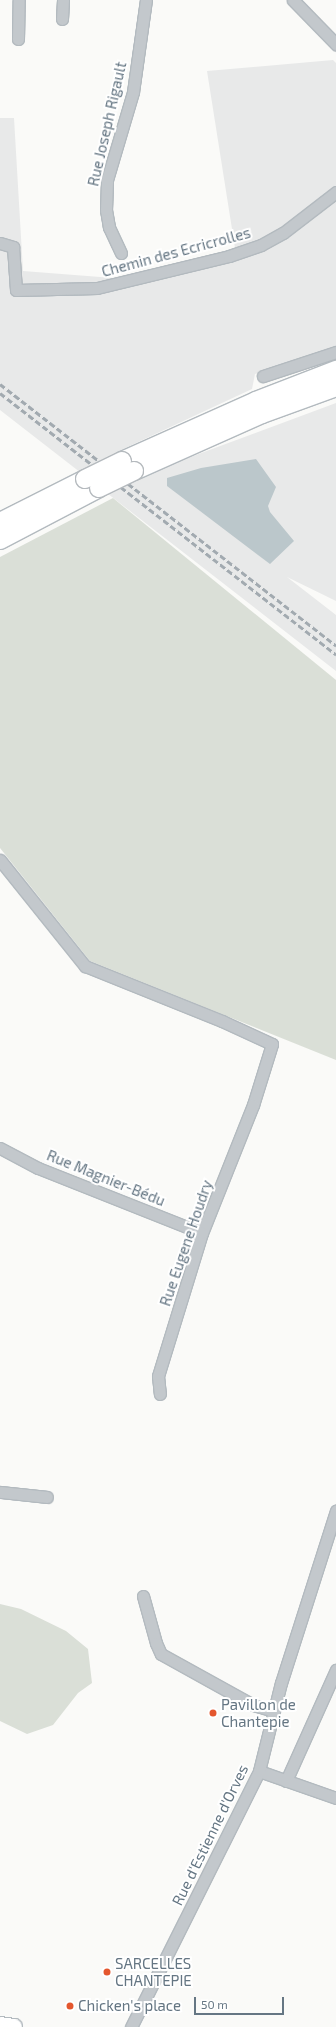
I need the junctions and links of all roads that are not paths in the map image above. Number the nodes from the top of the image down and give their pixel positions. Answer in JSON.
{"nodes":[{"id":1,"x":19,"y":0,"type":"edge"},
{"id":2,"x":63,"y":0,"type":"edge"},
{"id":3,"x":146,"y":0,"type":"edge"},
{"id":4,"x":293,"y":0,"type":"edge"},
{"id":5,"x":62,"y":19,"type":"dead end"},
{"id":6,"x":18,"y":39,"type":"dead end"},
{"id":7,"x":336,"y":44,"type":"edge"},
{"id":8,"x":336,"y":192,"type":"edge"},
{"id":9,"x":0,"y":243,"type":"edge"},
{"id":10,"x":121,"y":253,"type":"dead end"},
{"id":11,"x":336,"y":352,"type":"edge"},
{"id":12,"x":336,"y":370,"type":"edge"},
{"id":13,"x":263,"y":376,"type":"dead end"},
{"id":14,"x":336,"y":387,"type":"edge"},
{"id":15,"x":128,"y":466,"type":"junction"},
{"id":16,"x":92,"y":484,"type":"junction"},
{"id":17,"x":0,"y":522,"type":"edge"},
{"id":18,"x":0,"y":540,"type":"edge"},
{"id":19,"x":0,"y":860,"type":"edge"},
{"id":20,"x":0,"y":1148,"type":"edge"},
{"id":21,"x":202,"y":1233,"type":"junction"},
{"id":22,"x":160,"y":1394,"type":"dead end"},
{"id":23,"x":0,"y":1492,"type":"edge"},
{"id":24,"x":47,"y":1498,"type":"dead end"},
{"id":25,"x":336,"y":1510,"type":"edge"},
{"id":26,"x":143,"y":1596,"type":"dead end"},
{"id":27,"x":336,"y":1670,"type":"edge"},
{"id":28,"x":274,"y":1711,"type":"junction"},
{"id":29,"x":259,"y":1771,"type":"junction"},
{"id":30,"x":286,"y":1780,"type":"junction"},
{"id":31,"x":336,"y":1798,"type":"edge"},
{"id":32,"x":0,"y":2025,"type":"edge"},
{"id":33,"x":14,"y":2027,"type":"edge"},
{"id":34,"x":131,"y":2027,"type":"edge"}],
"edges":[{"from":1,"to":6,"type":"street"},
{"from":2,"to":5,"type":"street"},
{"from":3,"to":10,"type":"street","name":"Rue Joseph Rigault"},
{"from":4,"to":7,"type":"street"},
{"from":8,"to":9,"type":"street","name":"Chemin des Ecricrolles"},
{"from":11,"to":13,"type":"street"},
{"from":12,"to":15,"type":"main road"},
{"from":14,"to":15,"type":"main road"},
{"from":15,"to":16,"type":"main road","bridge":true},
{"from":16,"to":17,"type":"main road"},
{"from":16,"to":18,"type":"main road"},
{"from":19,"to":21,"type":"street","name":"Rue Eugene Houdry"},
{"from":20,"to":21,"type":"street","name":"Rue Magnier-Bédu"},
{"from":21,"to":22,"type":"street","name":"Rue Eugene Houdry"},
{"from":23,"to":24,"type":"street"},
{"from":25,"to":28,"type":"street","name":"Rue d'Estienne d'Orves"},
{"from":26,"to":28,"type":"street"},
{"from":27,"to":30,"type":"street"},
{"from":28,"to":29,"type":"street","name":"Rue d'Estienne d'Orves"},
{"from":29,"to":30,"type":"street"},
{"from":29,"to":34,"type":"street","name":"Rue d'Estienne d'Orves"},
{"from":30,"to":31,"type":"street"},
{"from":32,"to":33,"type":"main road"}]}
